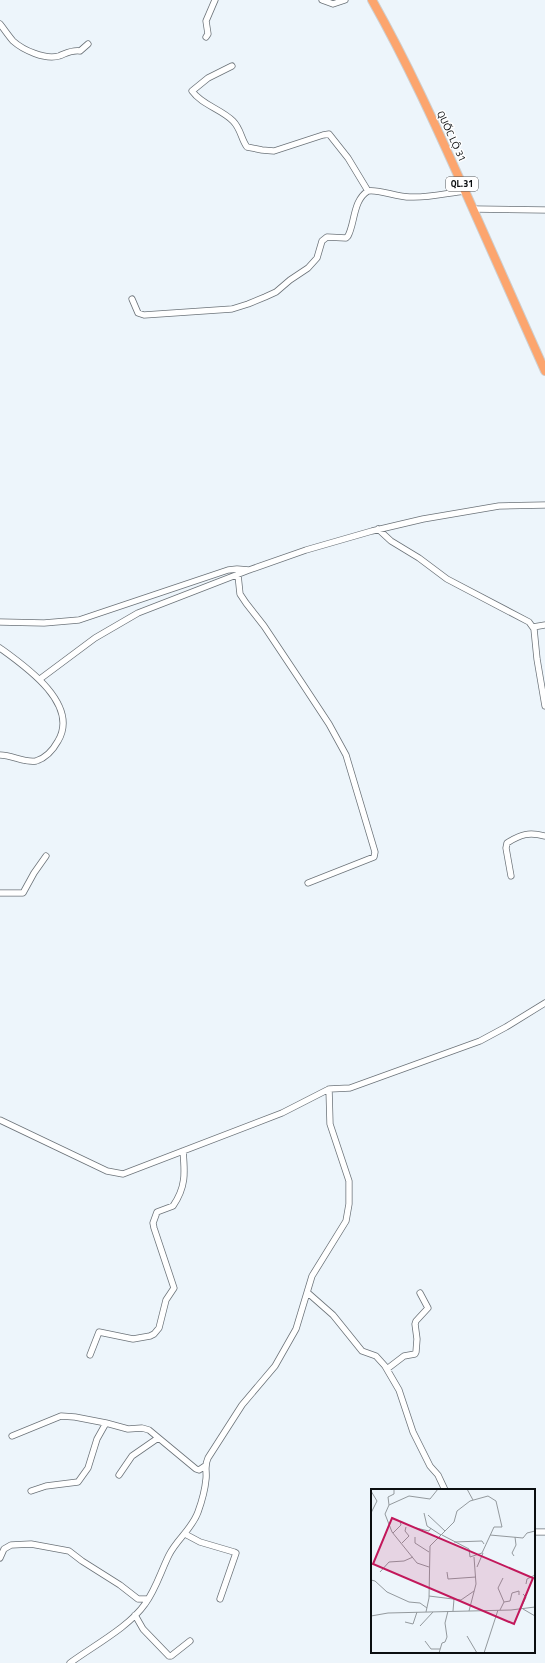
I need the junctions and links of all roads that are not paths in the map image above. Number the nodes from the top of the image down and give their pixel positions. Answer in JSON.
{"nodes":[{"id":1,"x":215,"y":0,"type":"edge"},
{"id":2,"x":322,"y":0,"type":"edge"},
{"id":3,"x":345,"y":0,"type":"edge"},
{"id":4,"x":372,"y":0,"type":"edge"},
{"id":5,"x":0,"y":24,"type":"edge"},
{"id":6,"x":206,"y":37,"type":"dead end"},
{"id":7,"x":88,"y":44,"type":"dead end"},
{"id":8,"x":232,"y":66,"type":"dead end"},
{"id":9,"x":368,"y":191,"type":"junction"},
{"id":10,"x":465,"y":192,"type":"junction"},
{"id":11,"x":474,"y":209,"type":"junction"},
{"id":12,"x":545,"y":210,"type":"edge"},
{"id":13,"x":132,"y":299,"type":"dead end"},
{"id":14,"x":545,"y":370,"type":"edge"},
{"id":15,"x":545,"y":505,"type":"edge"},
{"id":16,"x":378,"y":529,"type":"junction"},
{"id":17,"x":249,"y":570,"type":"junction"},
{"id":18,"x":238,"y":575,"type":"junction"},
{"id":19,"x":0,"y":622,"type":"edge"},
{"id":20,"x":545,"y":625,"type":"edge"},
{"id":21,"x":533,"y":627,"type":"junction"},
{"id":22,"x":0,"y":648,"type":"edge"},
{"id":23,"x":40,"y":679,"type":"junction"},
{"id":24,"x":545,"y":704,"type":"edge"},
{"id":25,"x":0,"y":755,"type":"edge"},
{"id":26,"x":545,"y":836,"type":"edge"},
{"id":27,"x":46,"y":856,"type":"dead end"},
{"id":28,"x":511,"y":876,"type":"dead end"},
{"id":29,"x":308,"y":883,"type":"dead end"},
{"id":30,"x":0,"y":894,"type":"edge"},
{"id":31,"x":545,"y":1003,"type":"edge"},
{"id":32,"x":329,"y":1089,"type":"junction"},
{"id":33,"x":0,"y":1120,"type":"edge"},
{"id":34,"x":183,"y":1151,"type":"junction"},
{"id":35,"x":308,"y":1293,"type":"junction"},
{"id":36,"x":420,"y":1294,"type":"dead end"},
{"id":37,"x":90,"y":1355,"type":"dead end"},
{"id":38,"x":387,"y":1369,"type":"junction"},
{"id":39,"x":106,"y":1423,"type":"junction"},
{"id":40,"x":12,"y":1436,"type":"dead end"},
{"id":41,"x":158,"y":1438,"type":"junction"},
{"id":42,"x":205,"y":1466,"type":"junction"},
{"id":43,"x":119,"y":1475,"type":"dead end"},
{"id":44,"x":445,"y":1489,"type":"edge"},
{"id":45,"x":31,"y":1491,"type":"dead end"},
{"id":46,"x":185,"y":1534,"type":"junction"},
{"id":47,"x":0,"y":1558,"type":"edge"},
{"id":48,"x":148,"y":1599,"type":"junction"},
{"id":49,"x":220,"y":1599,"type":"dead end"},
{"id":50,"x":135,"y":1615,"type":"junction"},
{"id":51,"x":190,"y":1640,"type":"dead end"},
{"id":52,"x":70,"y":1663,"type":"edge"}],
"edges":[{"from":1,"to":6,"type":"street"},
{"from":2,"to":3,"type":"street"},
{"from":4,"to":10,"type":"highway","name":"QUỐC LỘ 31","number":"QL.31"},
{"from":5,"to":7,"type":"street"},
{"from":8,"to":9,"type":"street"},
{"from":9,"to":10,"type":"street"},
{"from":9,"to":13,"type":"street"},
{"from":10,"to":11,"type":"highway","name":"QUỐC LỘ 31","number":"QL.31"},
{"from":11,"to":12,"type":"street"},
{"from":11,"to":14,"type":"highway","name":"QUỐC LỘ 31","number":"QL.31"},
{"from":15,"to":16,"type":"street"},
{"from":16,"to":17,"type":"street"},
{"from":16,"to":21,"type":"street"},
{"from":17,"to":18,"type":"street"},
{"from":17,"to":19,"type":"street"},
{"from":18,"to":23,"type":"street"},
{"from":18,"to":29,"type":"street"},
{"from":20,"to":21,"type":"street"},
{"from":21,"to":24,"type":"street"},
{"from":22,"to":23,"type":"street"},
{"from":23,"to":25,"type":"street"},
{"from":26,"to":28,"type":"street"},
{"from":27,"to":30,"type":"street"},
{"from":31,"to":32,"type":"street"},
{"from":32,"to":34,"type":"street"},
{"from":32,"to":35,"type":"street"},
{"from":33,"to":34,"type":"street"},
{"from":34,"to":37,"type":"street"},
{"from":35,"to":38,"type":"street"},
{"from":35,"to":42,"type":"street"},
{"from":36,"to":38,"type":"street"},
{"from":38,"to":44,"type":"street"},
{"from":39,"to":40,"type":"street"},
{"from":39,"to":41,"type":"street"},
{"from":39,"to":45,"type":"street"},
{"from":41,"to":42,"type":"street"},
{"from":41,"to":43,"type":"street"},
{"from":42,"to":46,"type":"street"},
{"from":46,"to":48,"type":"street"},
{"from":46,"to":49,"type":"street"},
{"from":47,"to":48,"type":"street"},
{"from":48,"to":50,"type":"street"},
{"from":50,"to":51,"type":"street"},
{"from":50,"to":52,"type":"street"}]}
